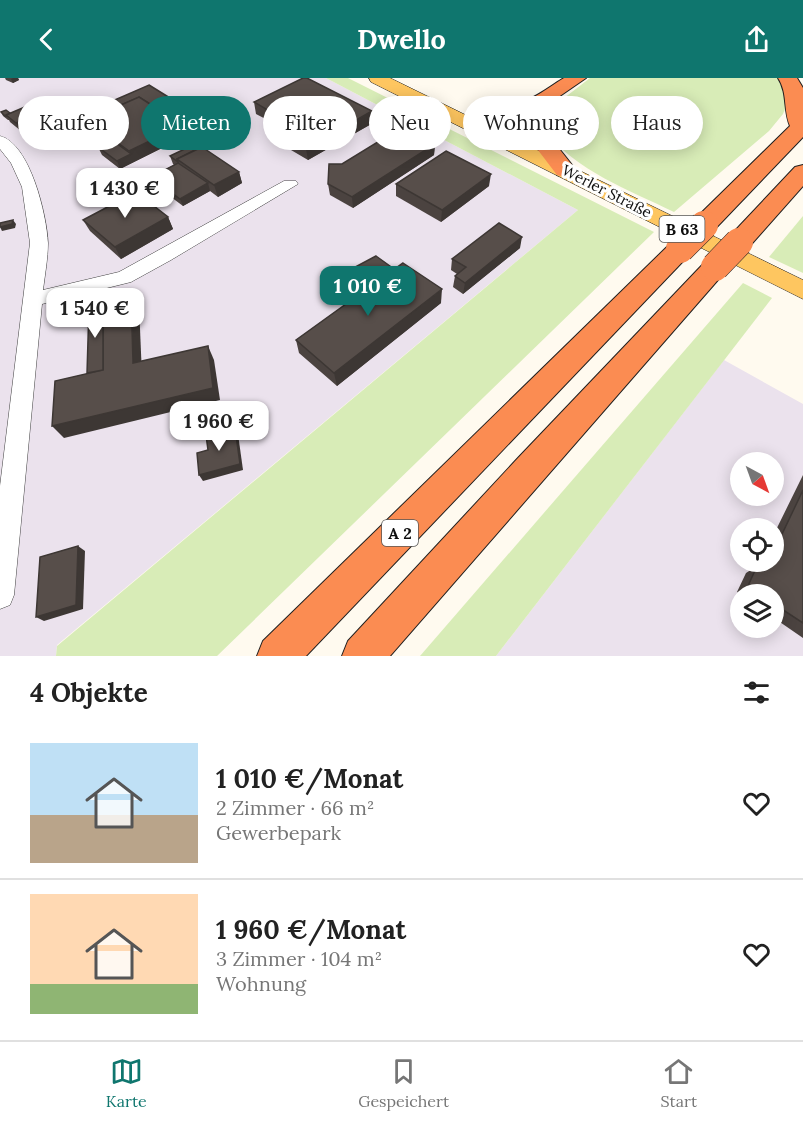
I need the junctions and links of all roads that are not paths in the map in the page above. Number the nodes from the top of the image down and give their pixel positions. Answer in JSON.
{"nodes":[{"id":1,"x":377,"y":78,"type":"edge"},
{"id":2,"x":577,"y":78,"type":"edge"},
{"id":3,"x":788,"y":78,"type":"edge"},
{"id":4,"x":551,"y":96,"type":"edge"},
{"id":5,"x":463,"y":120,"type":"edge"},
{"id":6,"x":802,"y":126,"type":"edge"},
{"id":7,"x":0,"y":140,"type":"edge"},
{"id":8,"x":525,"y":150,"type":"edge"},
{"id":9,"x":549,"y":150,"type":"edge"},
{"id":10,"x":566,"y":170,"type":"junction"},
{"id":11,"x":803,"y":172,"type":"edge"},
{"id":12,"x":290,"y":184,"type":"dead end"},
{"id":13,"x":803,"y":290,"type":"edge"},
{"id":14,"x":34,"y":299,"type":"junction"},
{"id":15,"x":0,"y":595,"type":"edge"},
{"id":16,"x":278,"y":656,"type":"edge"},
{"id":17,"x":363,"y":656,"type":"edge"}],
"edges":[{"from":1,"to":5,"type":"main road","name":"Werler Straße","number":"B 63"},
{"from":2,"to":4,"type":"highway"},
{"from":3,"to":6,"type":"highway"},
{"from":6,"to":16,"type":"highway","number":"A 2","bridge":true},
{"from":7,"to":14,"type":"street"},
{"from":8,"to":10,"type":"main road","name":"Werler Straße","number":"B 63"},
{"from":9,"to":10,"type":"highway"},
{"from":10,"to":13,"type":"main road","name":"Werler Straße","number":"B 63"},
{"from":11,"to":17,"type":"highway","bridge":true},
{"from":12,"to":14,"type":"street"},
{"from":14,"to":15,"type":"street"}]}
